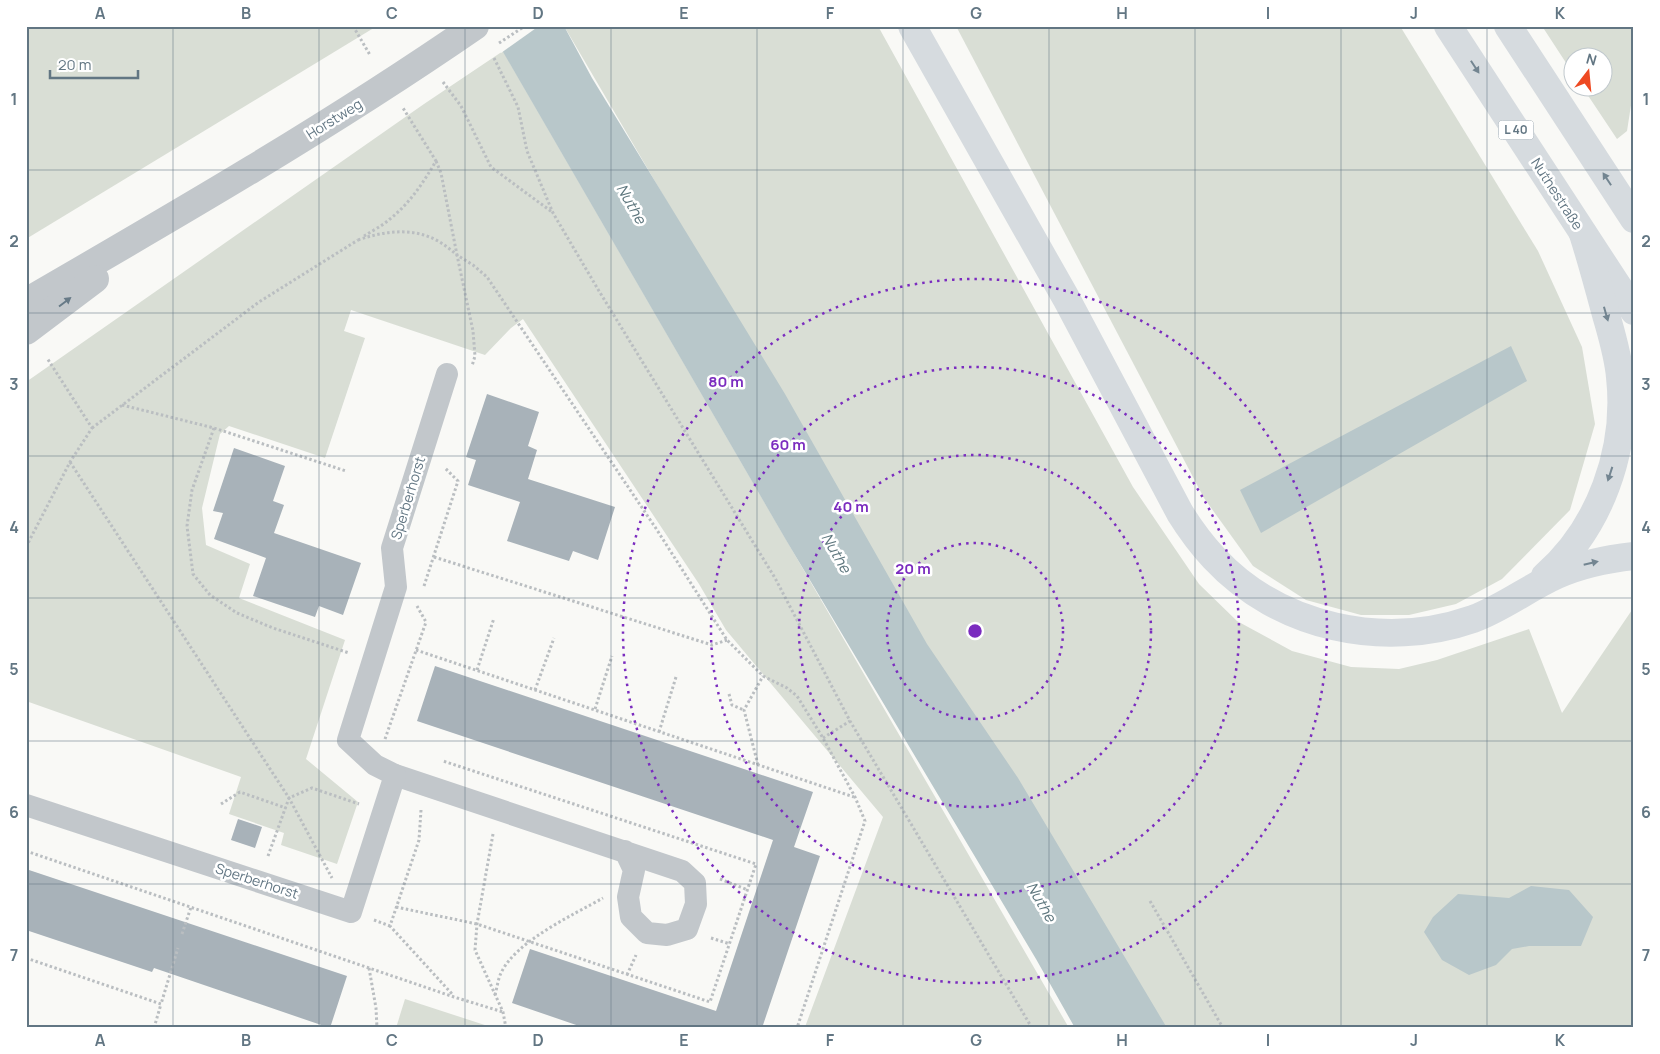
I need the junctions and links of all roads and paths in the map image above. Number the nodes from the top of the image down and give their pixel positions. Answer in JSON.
{"nodes":[{"id":1,"x":353,"y":26,"type":"edge"},
{"id":2,"x":475,"y":26,"type":"edge"},
{"id":3,"x":912,"y":26,"type":"edge"},
{"id":4,"x":1448,"y":26,"type":"edge"},
{"id":5,"x":1508,"y":26,"type":"edge"},
{"id":6,"x":370,"y":55,"type":"dead end"},
{"id":7,"x":494,"y":58,"type":"dead end"},
{"id":8,"x":442,"y":80,"type":"dead end"},
{"id":9,"x":402,"y":106,"type":"dead end"},
{"id":10,"x":436,"y":161,"type":"junction"},
{"id":11,"x":190,"y":207,"type":"junction"},
{"id":12,"x":553,"y":213,"type":"junction"},
{"id":13,"x":1634,"y":220,"type":"edge"},
{"id":14,"x":1583,"y":234,"type":"junction"},
{"id":15,"x":358,"y":240,"type":"junction"},
{"id":16,"x":457,"y":255,"type":"junction"},
{"id":17,"x":26,"y":302,"type":"edge"},
{"id":18,"x":1634,"y":311,"type":"edge"},
{"id":19,"x":26,"y":331,"type":"edge"},
{"id":20,"x":47,"y":358,"type":"dead end"},
{"id":21,"x":447,"y":374,"type":"dead end"},
{"id":22,"x":469,"y":374,"type":"dead end"},
{"id":23,"x":121,"y":405,"type":"junction"},
{"id":24,"x":92,"y":428,"type":"junction"},
{"id":25,"x":214,"y":428,"type":"junction"},
{"id":26,"x":70,"y":462,"type":"junction"},
{"id":27,"x":441,"y":464,"type":"dead end"},
{"id":28,"x":346,"y":471,"type":"dead end"},
{"id":29,"x":26,"y":547,"type":"edge"},
{"id":30,"x":1634,"y":556,"type":"edge"},
{"id":31,"x":434,"y":557,"type":"junction"},
{"id":32,"x":423,"y":588,"type":"dead end"},
{"id":33,"x":1531,"y":589,"type":"junction"},
{"id":34,"x":419,"y":601,"type":"dead end"},
{"id":35,"x":494,"y":618,"type":"dead end"},
{"id":36,"x":554,"y":638,"type":"dead end"},
{"id":37,"x":727,"y":640,"type":"junction"},
{"id":38,"x":416,"y":650,"type":"junction"},
{"id":39,"x":612,"y":656,"type":"dead end"},
{"id":40,"x":373,"y":661,"type":"junction"},
{"id":41,"x":477,"y":670,"type":"junction"},
{"id":42,"x":763,"y":676,"type":"junction"},
{"id":43,"x":676,"y":677,"type":"dead end"},
{"id":44,"x":535,"y":690,"type":"junction"},
{"id":45,"x":729,"y":694,"type":"dead end"},
{"id":46,"x":595,"y":710,"type":"junction"},
{"id":47,"x":744,"y":710,"type":"junction"},
{"id":48,"x":850,"y":721,"type":"junction"},
{"id":49,"x":659,"y":732,"type":"junction"},
{"id":50,"x":823,"y":738,"type":"junction"},
{"id":51,"x":758,"y":765,"type":"junction"},
{"id":52,"x":385,"y":770,"type":"junction"},
{"id":53,"x":422,"y":785,"type":"junction"},
{"id":54,"x":855,"y":797,"type":"junction"},
{"id":55,"x":289,"y":798,"type":"junction"},
{"id":56,"x":221,"y":804,"type":"dead end"},
{"id":57,"x":26,"y":805,"type":"edge"},
{"id":58,"x":286,"y":808,"type":"junction"},
{"id":59,"x":497,"y":809,"type":"junction"},
{"id":60,"x":383,"y":813,"type":"junction"},
{"id":61,"x":26,"y":851,"type":"edge"},
{"id":62,"x":625,"y":851,"type":"junction"},
{"id":63,"x":259,"y":882,"type":"junction"},
{"id":64,"x":632,"y":882,"type":"junction"},
{"id":65,"x":748,"y":890,"type":"dead end"},
{"id":66,"x":1150,"y":901,"type":"dead end"},
{"id":67,"x":191,"y":907,"type":"junction"},
{"id":68,"x":396,"y":907,"type":"junction"},
{"id":69,"x":351,"y":912,"type":"junction"},
{"id":70,"x":477,"y":924,"type":"junction"},
{"id":71,"x":390,"y":926,"type":"junction"},
{"id":72,"x":182,"y":934,"type":"dead end"},
{"id":73,"x":530,"y":942,"type":"junction"},
{"id":74,"x":178,"y":948,"type":"dead end"},
{"id":75,"x":26,"y":958,"type":"edge"},
{"id":76,"x":369,"y":968,"type":"junction"},
{"id":77,"x":495,"y":996,"type":"junction"},
{"id":78,"x":454,"y":997,"type":"junction"},
{"id":79,"x":161,"y":1004,"type":"junction"},
{"id":80,"x":503,"y":1012,"type":"junction"},
{"id":81,"x":154,"y":1028,"type":"edge"},
{"id":82,"x":377,"y":1028,"type":"edge"},
{"id":83,"x":506,"y":1028,"type":"edge"},
{"id":84,"x":797,"y":1028,"type":"edge"},
{"id":85,"x":1032,"y":1028,"type":"edge"},
{"id":86,"x":1223,"y":1028,"type":"edge"}],
"edges":[{"from":1,"to":6,"type":"path"},
{"from":2,"to":11,"type":"street","name":"Horstweg"},
{"from":3,"to":33,"type":"highway"},
{"from":4,"to":14,"type":"highway","name":"Nuthestraße","number":"L 40","one_way":true},
{"from":13,"to":5,"type":"highway","one_way":true},
{"from":7,"to":12,"type":"path"},
{"from":8,"to":12,"type":"path"},
{"from":9,"to":10,"type":"path"},
{"from":10,"to":15,"type":"path"},
{"from":10,"to":16,"type":"path"},
{"from":11,"to":17,"type":"street","name":"Horstweg"},
{"from":19,"to":11,"type":"street","name":"Horstweg","one_way":true},
{"from":12,"to":48,"type":"path"},
{"from":14,"to":18,"type":"highway","name":"Nuthestraße","number":"L 40"},
{"from":14,"to":33,"type":"highway","one_way":true},
{"from":15,"to":16,"type":"path"},
{"from":15,"to":23,"type":"path"},
{"from":16,"to":22,"type":"path"},
{"from":16,"to":37,"type":"path"},
{"from":20,"to":24,"type":"path"},
{"from":21,"to":40,"type":"street","name":"Sperberhorst"},
{"from":23,"to":24,"type":"path"},
{"from":23,"to":25,"type":"path"},
{"from":24,"to":26,"type":"path"},
{"from":25,"to":28,"type":"path"},
{"from":25,"to":40,"type":"path"},
{"from":26,"to":29,"type":"path"},
{"from":26,"to":55,"type":"path"},
{"from":27,"to":31,"type":"path"},
{"from":33,"to":30,"type":"highway","one_way":true},
{"from":31,"to":32,"type":"path"},
{"from":31,"to":37,"type":"path"},
{"from":34,"to":38,"type":"path"},
{"from":35,"to":41,"type":"path"},
{"from":36,"to":44,"type":"path"},
{"from":37,"to":42,"type":"path"},
{"from":38,"to":41,"type":"path"},
{"from":38,"to":52,"type":"path"},
{"from":39,"to":46,"type":"path"},
{"from":40,"to":52,"type":"street","name":"Sperberhorst"},
{"from":41,"to":44,"type":"path"},
{"from":42,"to":47,"type":"path"},
{"from":42,"to":50,"type":"path"},
{"from":43,"to":49,"type":"path"},
{"from":44,"to":46,"type":"path"},
{"from":45,"to":47,"type":"path"},
{"from":46,"to":49,"type":"path"},
{"from":47,"to":51,"type":"path"},
{"from":48,"to":50,"type":"path"},
{"from":48,"to":85,"type":"path"},
{"from":49,"to":51,"type":"path"},
{"from":50,"to":54,"type":"path"},
{"from":51,"to":54,"type":"path"},
{"from":52,"to":53,"type":"street","name":"Sperberhorst"},
{"from":52,"to":60,"type":"street"},
{"from":53,"to":59,"type":"street","name":"Sperberhorst"},
{"from":53,"to":68,"type":"path"},
{"from":54,"to":84,"type":"path"},
{"from":55,"to":58,"type":"path"},
{"from":55,"to":60,"type":"path"},
{"from":55,"to":69,"type":"path"},
{"from":56,"to":58,"type":"path"},
{"from":57,"to":63,"type":"street","name":"Sperberhorst"},
{"from":58,"to":63,"type":"path"},
{"from":59,"to":62,"type":"street","name":"Sperberhorst"},
{"from":59,"to":70,"type":"path"},
{"from":60,"to":69,"type":"street"},
{"from":61,"to":67,"type":"path"},
{"from":62,"to":64,"type":"street","name":"Sperberhorst"},
{"from":62,"to":64,"type":"street","name":"Sperberhorst"},
{"from":63,"to":69,"type":"street","name":"Sperberhorst"},
{"from":64,"to":73,"type":"path"},
{"from":65,"to":73,"type":"path"},
{"from":66,"to":86,"type":"path"},
{"from":67,"to":72,"type":"path"},
{"from":67,"to":76,"type":"path"},
{"from":68,"to":70,"type":"path"},
{"from":68,"to":71,"type":"path"},
{"from":69,"to":71,"type":"path"},
{"from":70,"to":73,"type":"path"},
{"from":70,"to":77,"type":"path"},
{"from":71,"to":78,"type":"path"},
{"from":73,"to":77,"type":"path"},
{"from":74,"to":79,"type":"path"},
{"from":75,"to":79,"type":"path"},
{"from":76,"to":78,"type":"path"},
{"from":76,"to":82,"type":"path"},
{"from":77,"to":80,"type":"path"},
{"from":78,"to":80,"type":"path"},
{"from":79,"to":81,"type":"path"},
{"from":80,"to":83,"type":"path"}]}
